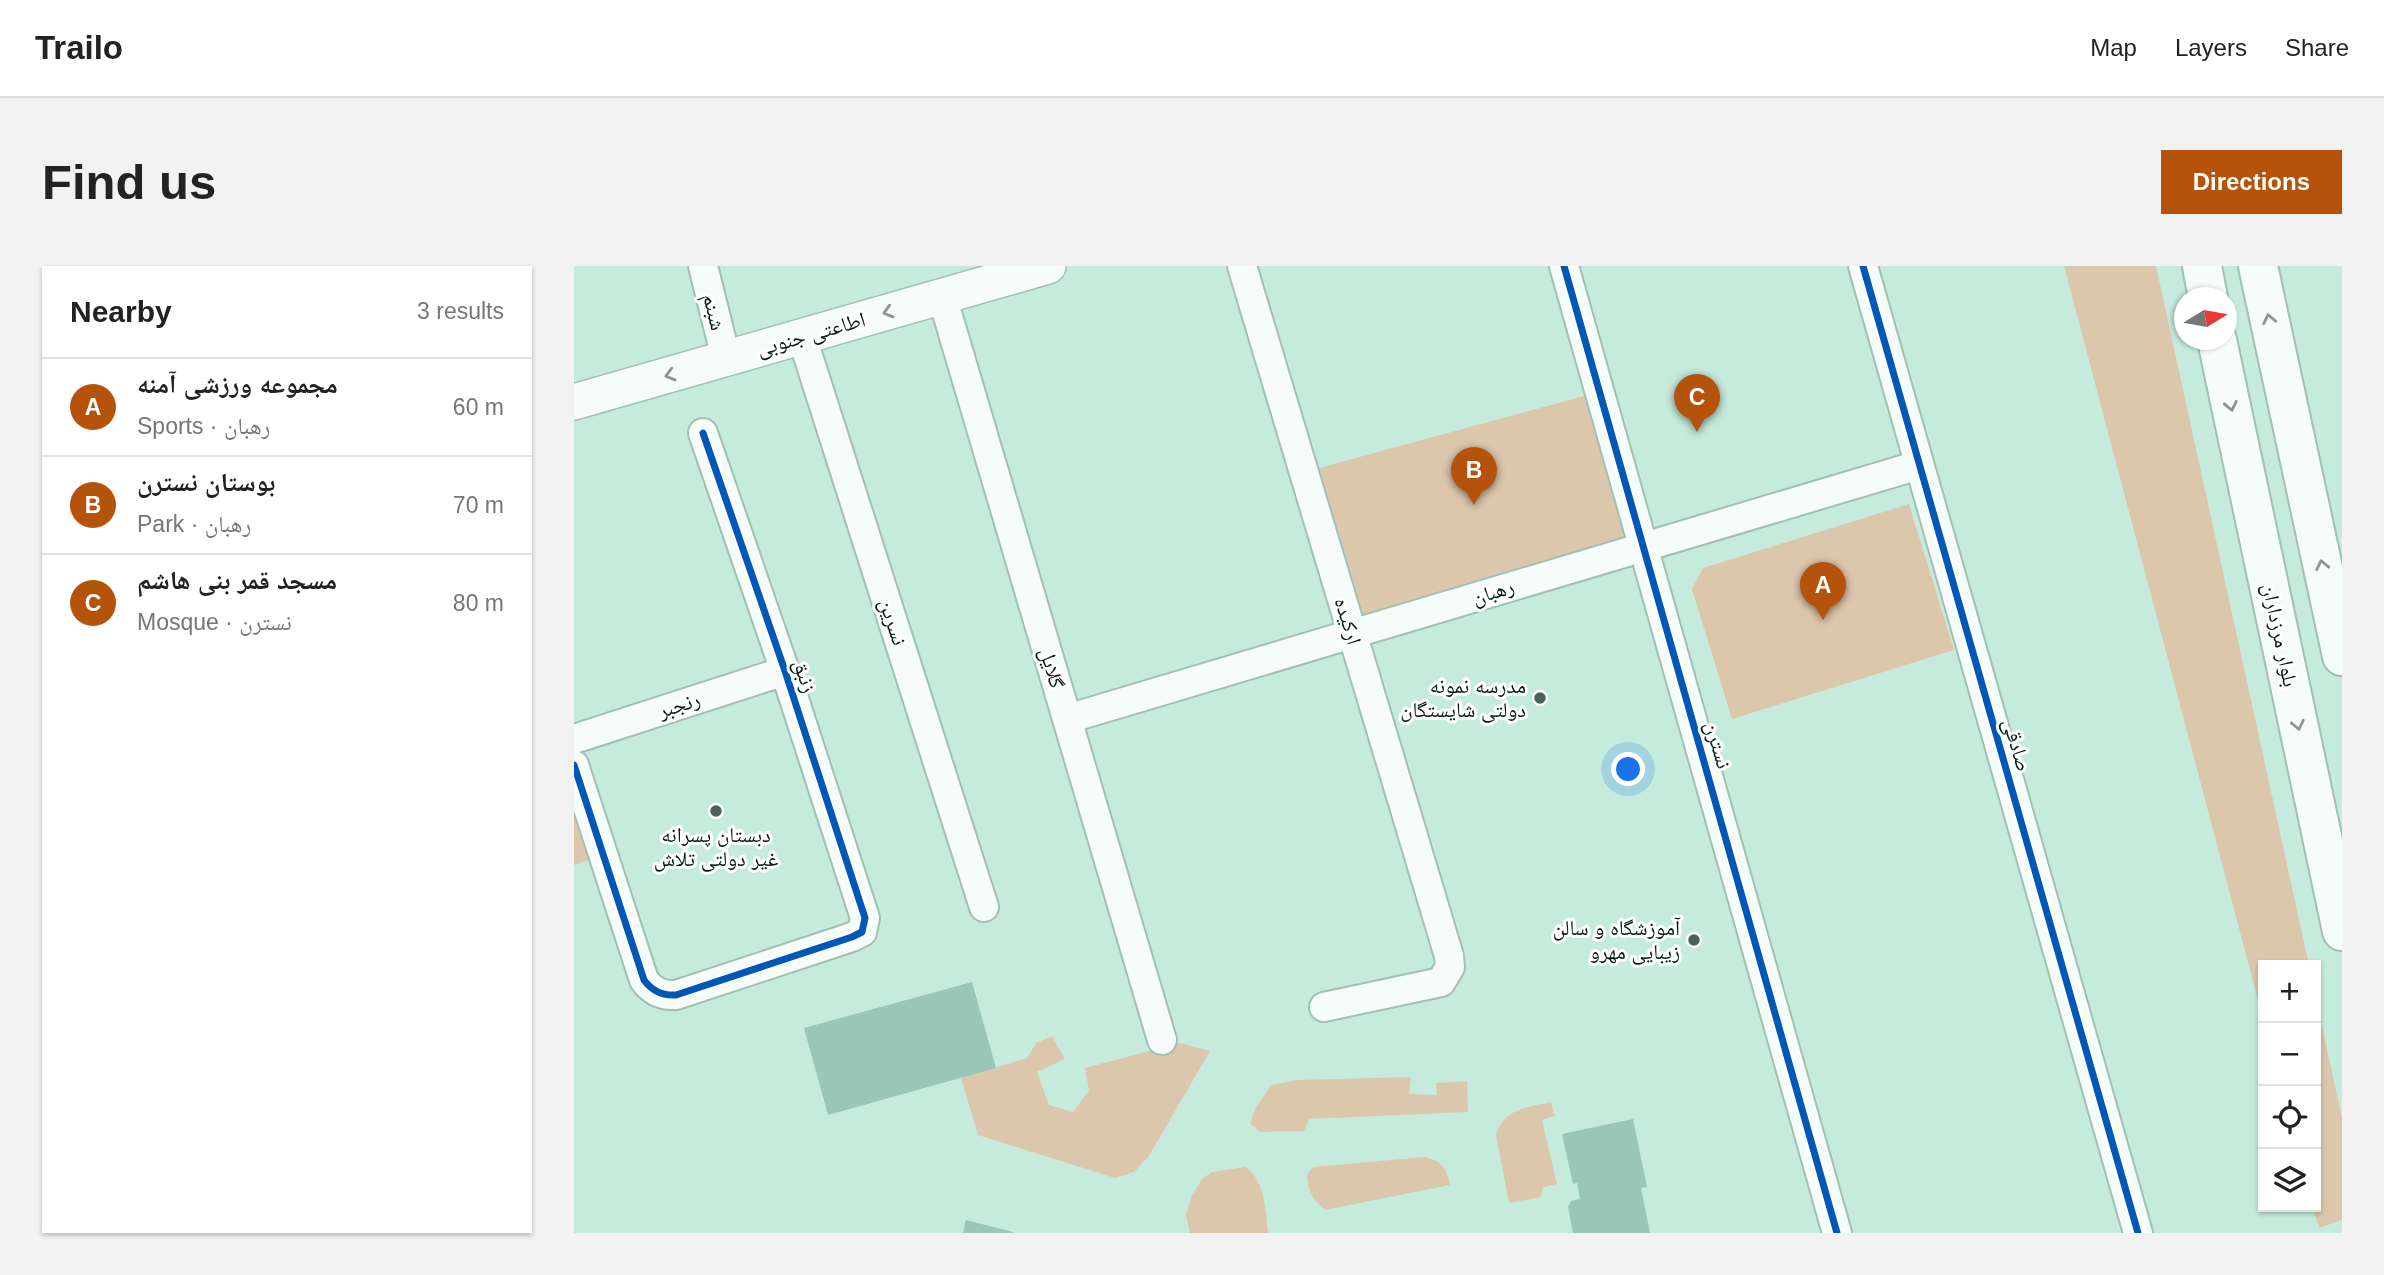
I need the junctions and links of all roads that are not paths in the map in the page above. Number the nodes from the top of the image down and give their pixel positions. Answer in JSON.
{"nodes":[{"id":1,"x":703,"y":266,"type":"edge"},
{"id":2,"x":1048,"y":266,"type":"edge"},
{"id":3,"x":1242,"y":266,"type":"edge"},
{"id":4,"x":1564,"y":266,"type":"edge"},
{"id":5,"x":1863,"y":266,"type":"edge"},
{"id":6,"x":2202,"y":266,"type":"edge"},
{"id":7,"x":2258,"y":266,"type":"edge"},
{"id":8,"x":985,"y":275,"type":"edge"},
{"id":9,"x":2206,"y":287,"type":"edge"},
{"id":10,"x":942,"y":296,"type":"junction"},
{"id":11,"x":802,"y":337,"type":"junction"},
{"id":12,"x":2219,"y":350,"type":"edge"},
{"id":13,"x":726,"y":358,"type":"junction"},
{"id":14,"x":574,"y":402,"type":"edge"},
{"id":15,"x":702,"y":433,"type":"dead end"},
{"id":16,"x":1919,"y":465,"type":"junction"},
{"id":17,"x":1644,"y":547,"type":"junction"},
{"id":18,"x":1352,"y":634,"type":"junction"},
{"id":19,"x":2342,"y":656,"type":"edge"},
{"id":20,"x":785,"y":671,"type":"junction"},
{"id":21,"x":1067,"y":719,"type":"junction"},
{"id":22,"x":574,"y":739,"type":"edge"},
{"id":23,"x":574,"y":765,"type":"edge"},
{"id":24,"x":984,"y":907,"type":"dead end"},
{"id":25,"x":2342,"y":931,"type":"edge"},
{"id":26,"x":1324,"y":1007,"type":"dead end"},
{"id":27,"x":1162,"y":1040,"type":"dead end"},
{"id":28,"x":2133,"y":1232,"type":"edge"},
{"id":29,"x":1837,"y":1233,"type":"edge"}],
"edges":[{"from":1,"to":13,"type":"street","name":"شبنم"},
{"from":2,"to":8,"type":"street","name":"اطاعتی جنوبی"},
{"from":3,"to":18,"type":"street","name":"ارکیده"},
{"from":4,"to":17,"type":"street","name":"نسترن"},
{"from":5,"to":16,"type":"street","name":"صادقی"},
{"from":6,"to":9,"type":"main road"},
{"from":19,"to":7,"type":"main road","one_way":true},
{"from":8,"to":10,"type":"street","name":"اطاعتی جنوبی"},
{"from":10,"to":11,"type":"street","name":"اطاعتی جنوبی","one_way":true},
{"from":10,"to":21,"type":"street","name":"گلایل"},
{"from":11,"to":13,"type":"street","name":"اطاعتی جنوبی"},
{"from":11,"to":24,"type":"street","name":"نسرین"},
{"from":12,"to":25,"type":"main road","name":"بلوار مرزداران","one_way":true},
{"from":13,"to":14,"type":"street","name":"اطاعتی جنوبی","one_way":true},
{"from":15,"to":20,"type":"street","name":"زنبق"},
{"from":16,"to":17,"type":"street","name":"رهبان"},
{"from":16,"to":28,"type":"street","name":"صادقی"},
{"from":17,"to":18,"type":"street","name":"رهبان"},
{"from":17,"to":29,"type":"street","name":"نسترن"},
{"from":18,"to":21,"type":"street","name":"رهبان"},
{"from":18,"to":26,"type":"street","name":"ارکیده"},
{"from":20,"to":22,"type":"street","name":"رنجبر"},
{"from":20,"to":23,"type":"street","name":"زنبق"},
{"from":21,"to":27,"type":"street","name":"گلایل"}]}
